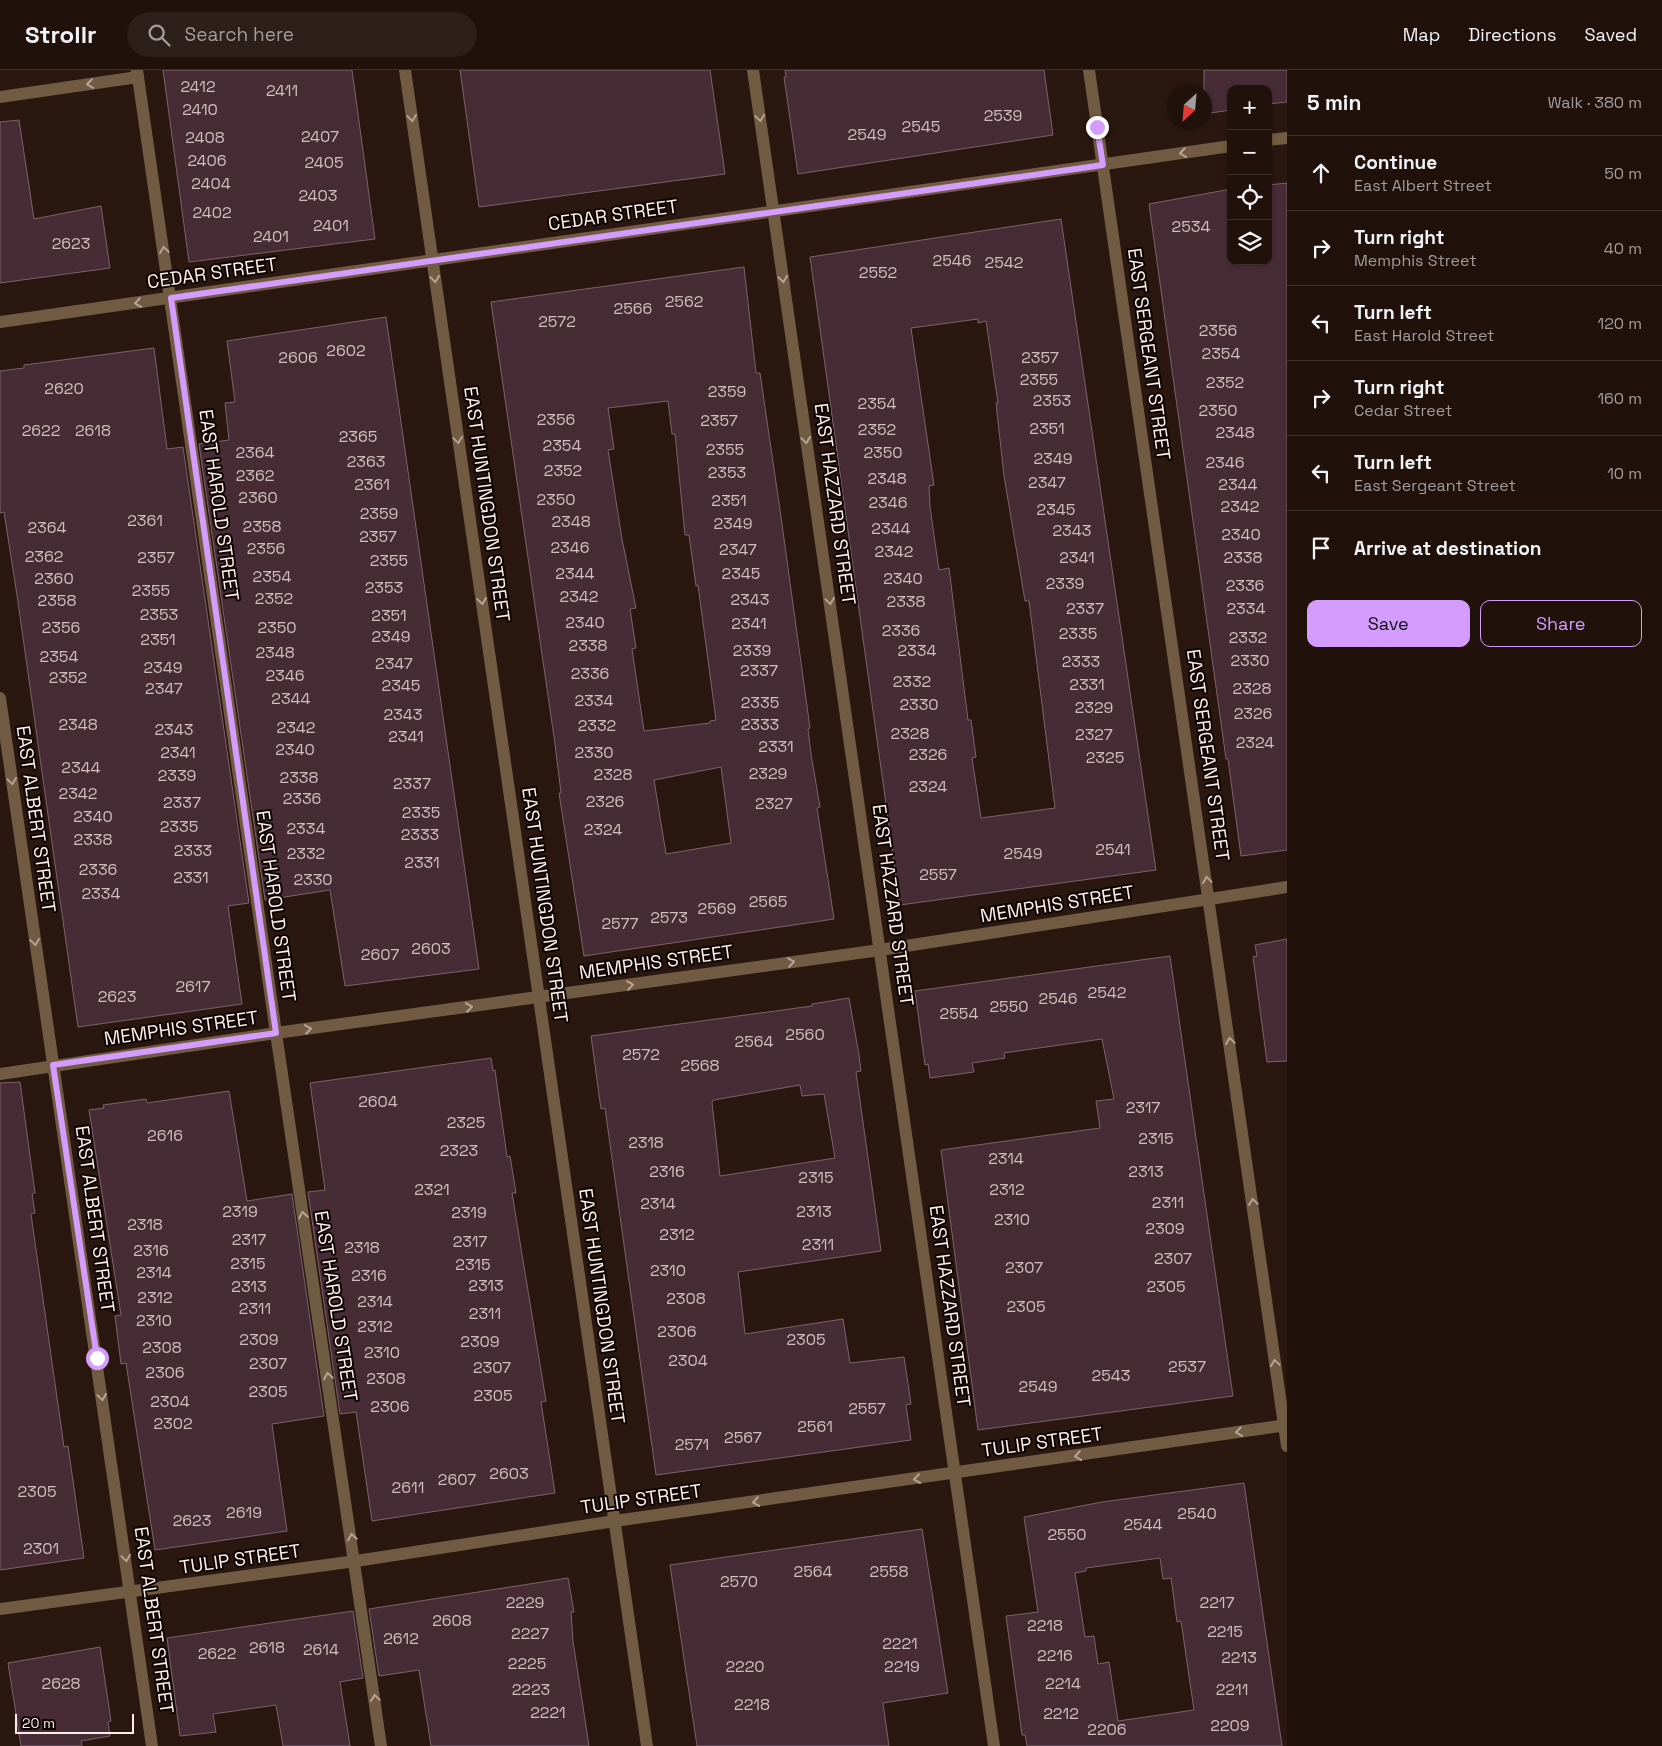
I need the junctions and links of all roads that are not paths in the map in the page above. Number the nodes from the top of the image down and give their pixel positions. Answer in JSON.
{"nodes":[{"id":1,"x":405,"y":70,"type":"edge"},
{"id":2,"x":753,"y":70,"type":"edge"},
{"id":3,"x":1089,"y":70,"type":"edge"},
{"id":4,"x":138,"y":73,"type":"edge"},
{"id":5,"x":0,"y":97,"type":"edge"},
{"id":6,"x":1287,"y":138,"type":"edge"},
{"id":7,"x":1272,"y":140,"type":"edge"},
{"id":8,"x":1227,"y":147,"type":"edge"},
{"id":9,"x":1103,"y":165,"type":"junction"},
{"id":10,"x":773,"y":211,"type":"junction"},
{"id":11,"x":432,"y":260,"type":"junction"},
{"id":12,"x":171,"y":298,"type":"junction"},
{"id":13,"x":0,"y":322,"type":"edge"},
{"id":14,"x":0,"y":698,"type":"edge"},
{"id":15,"x":1287,"y":887,"type":"edge"},
{"id":16,"x":1210,"y":899,"type":"junction"},
{"id":17,"x":880,"y":950,"type":"junction"},
{"id":18,"x":539,"y":998,"type":"junction"},
{"id":19,"x":276,"y":1033,"type":"junction"},
{"id":20,"x":53,"y":1065,"type":"junction"},
{"id":21,"x":0,"y":1074,"type":"edge"},
{"id":22,"x":1286,"y":1426,"type":"edge"},
{"id":23,"x":1287,"y":1446,"type":"edge"},
{"id":24,"x":955,"y":1474,"type":"junction"},
{"id":25,"x":614,"y":1521,"type":"junction"},
{"id":26,"x":356,"y":1561,"type":"junction"},
{"id":27,"x":132,"y":1593,"type":"junction"},
{"id":28,"x":0,"y":1609,"type":"edge"},
{"id":29,"x":152,"y":1746,"type":"edge"},
{"id":30,"x":382,"y":1746,"type":"edge"},
{"id":31,"x":647,"y":1746,"type":"edge"},
{"id":32,"x":994,"y":1746,"type":"edge"}],
"edges":[{"from":1,"to":11,"type":"street","name":"EAST HUNTINGDON STREET","one_way":true},
{"from":2,"to":10,"type":"street","name":"EAST HAZZARD STREET","one_way":true},
{"from":3,"to":9,"type":"street","name":"EAST SERGEANT STREET"},
{"from":4,"to":5,"type":"street","one_way":true},
{"from":12,"to":4,"type":"street","name":"EAST HAROLD STREET","one_way":true},
{"from":6,"to":7,"type":"street"},
{"from":8,"to":9,"type":"street","name":"CEDAR STREET","one_way":true},
{"from":9,"to":10,"type":"street","name":"CEDAR STREET"},
{"from":16,"to":9,"type":"street","name":"EAST SERGEANT STREET","one_way":true},
{"from":10,"to":11,"type":"street","name":"CEDAR STREET"},
{"from":10,"to":17,"type":"street","name":"EAST HAZZARD STREET","one_way":true},
{"from":11,"to":12,"type":"street","name":"CEDAR STREET"},
{"from":11,"to":18,"type":"street","name":"EAST HUNTINGDON STREET","one_way":true},
{"from":12,"to":13,"type":"street","name":"CEDAR STREET","one_way":true},
{"from":12,"to":19,"type":"street","name":"EAST HAROLD STREET"},
{"from":14,"to":20,"type":"street","name":"EAST ALBERT STREET","one_way":true},
{"from":15,"to":16,"type":"street","name":"MEMPHIS STREET"},
{"from":16,"to":17,"type":"street","name":"MEMPHIS STREET"},
{"from":22,"to":16,"type":"street","name":"EAST SERGEANT STREET","one_way":true},
{"from":18,"to":17,"type":"street","name":"MEMPHIS STREET","one_way":true},
{"from":17,"to":24,"type":"street","name":"EAST HAZZARD STREET"},
{"from":19,"to":18,"type":"street","name":"MEMPHIS STREET","one_way":true},
{"from":18,"to":25,"type":"street","name":"EAST HUNTINGDON STREET"},
{"from":19,"to":20,"type":"street","name":"MEMPHIS STREET"},
{"from":26,"to":19,"type":"street","name":"EAST HAROLD STREET","one_way":true},
{"from":20,"to":21,"type":"street","name":"MEMPHIS STREET"},
{"from":20,"to":27,"type":"street","name":"EAST ALBERT STREET","one_way":true},
{"from":22,"to":23,"type":"street","name":"EAST SERGEANT STREET"},
{"from":22,"to":24,"type":"street","name":"TULIP STREET","one_way":true},
{"from":24,"to":25,"type":"street","name":"TULIP STREET","one_way":true},
{"from":24,"to":32,"type":"street","name":"EAST HAZZARD STREET"},
{"from":25,"to":26,"type":"street","name":"TULIP STREET"},
{"from":25,"to":31,"type":"street","name":"EAST HUNTINGDON STREET"},
{"from":26,"to":27,"type":"street","name":"TULIP STREET"},
{"from":30,"to":26,"type":"street","name":"EAST HAROLD STREET","one_way":true},
{"from":27,"to":28,"type":"street","name":"TULIP STREET"},
{"from":27,"to":29,"type":"street","name":"EAST ALBERT STREET"}]}
